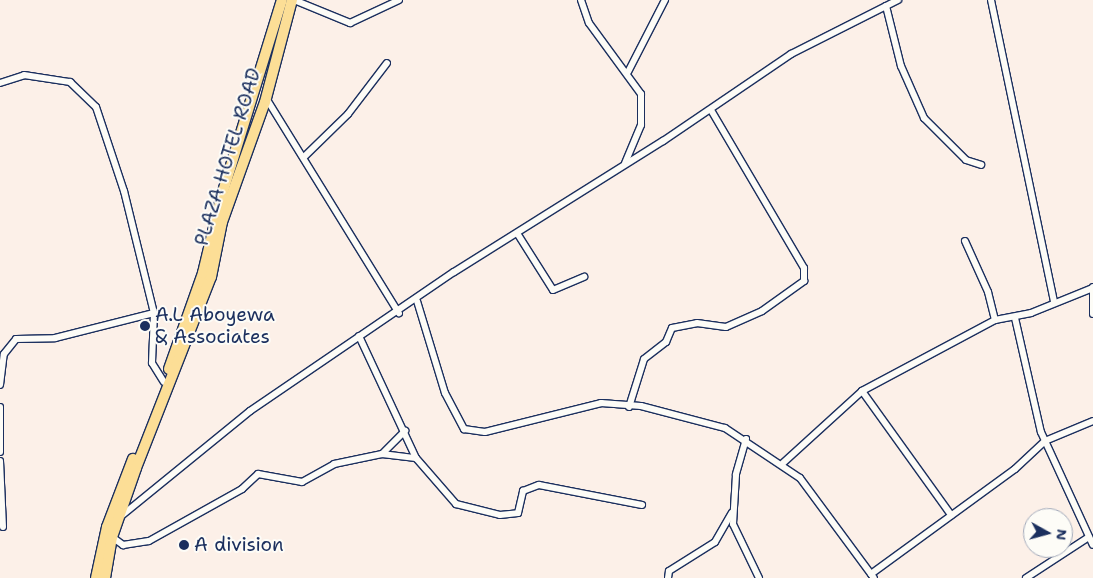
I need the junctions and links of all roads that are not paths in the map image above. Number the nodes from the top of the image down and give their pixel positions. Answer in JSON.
{"nodes":[{"id":1,"x":282,"y":0,"type":"edge"},
{"id":2,"x":293,"y":0,"type":"edge"},
{"id":3,"x":399,"y":0,"type":"edge"},
{"id":4,"x":581,"y":0,"type":"edge"},
{"id":5,"x":665,"y":0,"type":"edge"},
{"id":6,"x":898,"y":0,"type":"edge"},
{"id":7,"x":991,"y":0,"type":"edge"},
{"id":8,"x":886,"y":6,"type":"junction"},
{"id":9,"x":387,"y":63,"type":"dead end"},
{"id":10,"x":628,"y":72,"type":"junction"},
{"id":11,"x":0,"y":83,"type":"edge"},
{"id":12,"x":266,"y":98,"type":"junction"},
{"id":13,"x":711,"y":110,"type":"junction"},
{"id":14,"x":305,"y":156,"type":"junction"},
{"id":15,"x":625,"y":163,"type":"junction"},
{"id":16,"x":981,"y":165,"type":"dead end"},
{"id":17,"x":517,"y":233,"type":"junction"},
{"id":18,"x":964,"y":241,"type":"dead end"},
{"id":19,"x":584,"y":277,"type":"dead end"},
{"id":20,"x":1093,"y":288,"type":"edge"},
{"id":21,"x":417,"y":301,"type":"junction"},
{"id":22,"x":1054,"y":302,"type":"junction"},
{"id":23,"x":154,"y":313,"type":"junction"},
{"id":24,"x":399,"y":313,"type":"junction"},
{"id":25,"x":1093,"y":314,"type":"edge"},
{"id":26,"x":1015,"y":318,"type":"junction"},
{"id":27,"x":995,"y":320,"type":"junction"},
{"id":28,"x":360,"y":336,"type":"junction"},
{"id":29,"x":164,"y":382,"type":"junction"},
{"id":30,"x":0,"y":384,"type":"edge"},
{"id":31,"x":862,"y":391,"type":"junction"},
{"id":32,"x":0,"y":407,"type":"edge"},
{"id":33,"x":628,"y":407,"type":"junction"},
{"id":34,"x":1093,"y":420,"type":"edge"},
{"id":35,"x":405,"y":431,"type":"junction"},
{"id":36,"x":746,"y":439,"type":"junction"},
{"id":37,"x":1045,"y":441,"type":"junction"},
{"id":38,"x":0,"y":452,"type":"edge"},
{"id":39,"x":382,"y":454,"type":"junction"},
{"id":40,"x":416,"y":458,"type":"junction"},
{"id":41,"x":0,"y":461,"type":"edge"},
{"id":42,"x":783,"y":463,"type":"junction"},
{"id":43,"x":642,"y":506,"type":"dead end"},
{"id":44,"x":733,"y":512,"type":"junction"},
{"id":45,"x":121,"y":516,"type":"junction"},
{"id":46,"x":951,"y":516,"type":"junction"},
{"id":47,"x":107,"y":526,"type":"junction"},
{"id":48,"x":3,"y":527,"type":"dead end"},
{"id":49,"x":112,"y":537,"type":"junction"},
{"id":50,"x":1089,"y":537,"type":"junction"},
{"id":51,"x":1093,"y":545,"type":"edge"},
{"id":52,"x":872,"y":576,"type":"edge"},
{"id":53,"x":96,"y":578,"type":"edge"},
{"id":54,"x":105,"y":578,"type":"edge"},
{"id":55,"x":668,"y":578,"type":"edge"},
{"id":56,"x":759,"y":578,"type":"edge"},
{"id":57,"x":1026,"y":578,"type":"edge"}],
"edges":[{"from":1,"to":29,"type":"main road","name":"PLAZA HOTEL ROAD"},
{"from":2,"to":3,"type":"street"},
{"from":2,"to":12,"type":"main road","name":"PLAZA HOTEL ROAD"},
{"from":4,"to":10,"type":"street"},
{"from":5,"to":10,"type":"street"},
{"from":6,"to":8,"type":"street"},
{"from":7,"to":22,"type":"street"},
{"from":8,"to":13,"type":"street"},
{"from":8,"to":16,"type":"street"},
{"from":9,"to":14,"type":"street"},
{"from":10,"to":15,"type":"street"},
{"from":11,"to":23,"type":"street"},
{"from":12,"to":14,"type":"street"},
{"from":12,"to":45,"type":"main road","name":"PLAZA HOTEL ROAD"},
{"from":13,"to":15,"type":"street"},
{"from":13,"to":33,"type":"street"},
{"from":14,"to":24,"type":"street"},
{"from":15,"to":17,"type":"street"},
{"from":17,"to":19,"type":"street"},
{"from":17,"to":21,"type":"street"},
{"from":18,"to":27,"type":"street"},
{"from":20,"to":22,"type":"street"},
{"from":20,"to":25,"type":"street"},
{"from":21,"to":24,"type":"street"},
{"from":21,"to":33,"type":"street"},
{"from":22,"to":26,"type":"street"},
{"from":23,"to":29,"type":"street"},
{"from":23,"to":30,"type":"street"},
{"from":24,"to":28,"type":"street"},
{"from":26,"to":27,"type":"street"},
{"from":26,"to":37,"type":"street"},
{"from":27,"to":31,"type":"street"},
{"from":28,"to":35,"type":"street"},
{"from":28,"to":45,"type":"street"},
{"from":29,"to":47,"type":"main road","name":"PLAZA HOTEL ROAD"},
{"from":31,"to":42,"type":"street"},
{"from":31,"to":46,"type":"street"},
{"from":32,"to":38,"type":"street"},
{"from":33,"to":36,"type":"street"},
{"from":34,"to":37,"type":"street"},
{"from":35,"to":39,"type":"street"},
{"from":35,"to":40,"type":"street"},
{"from":36,"to":42,"type":"street"},
{"from":36,"to":44,"type":"street"},
{"from":37,"to":46,"type":"street"},
{"from":37,"to":50,"type":"street"},
{"from":39,"to":40,"type":"street"},
{"from":39,"to":49,"type":"street"},
{"from":40,"to":43,"type":"street"},
{"from":41,"to":48,"type":"street"},
{"from":42,"to":52,"type":"street"},
{"from":44,"to":55,"type":"street"},
{"from":44,"to":56,"type":"street"},
{"from":45,"to":47,"type":"street"},
{"from":45,"to":49,"type":"main road","name":"PLAZA HOTEL ROAD"},
{"from":46,"to":52,"type":"street"},
{"from":47,"to":53,"type":"main road","name":"PLAZA HOTEL ROAD"},
{"from":49,"to":54,"type":"main road","name":"PLAZA HOTEL ROAD"},
{"from":50,"to":51,"type":"street"},
{"from":50,"to":57,"type":"street"}]}
